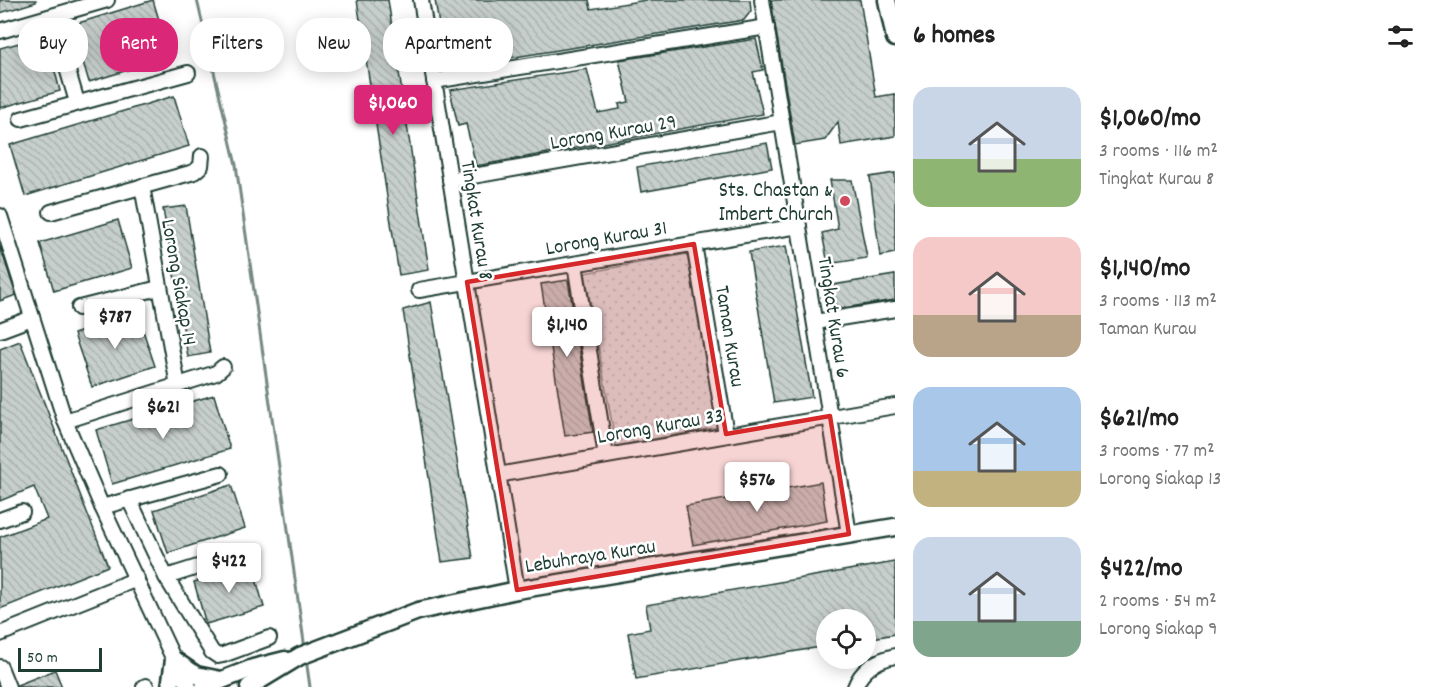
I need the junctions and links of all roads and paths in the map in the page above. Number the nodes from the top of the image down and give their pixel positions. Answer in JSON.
{"nodes":[{"id":1,"x":107,"y":0,"type":"edge"},
{"id":2,"x":421,"y":0,"type":"edge"},
{"id":3,"x":762,"y":0,"type":"edge"},
{"id":4,"x":887,"y":0,"type":"edge"},
{"id":5,"x":52,"y":17,"type":"junction"},
{"id":6,"x":767,"y":27,"type":"junction"},
{"id":7,"x":0,"y":31,"type":"edge"},
{"id":8,"x":895,"y":38,"type":"edge"},
{"id":9,"x":188,"y":74,"type":"dead end"},
{"id":10,"x":434,"y":81,"type":"junction"},
{"id":11,"x":77,"y":102,"type":"junction"},
{"id":12,"x":21,"y":119,"type":"dead end"},
{"id":13,"x":782,"y":123,"type":"junction"},
{"id":14,"x":202,"y":156,"type":"dead end"},
{"id":15,"x":450,"y":180,"type":"junction"},
{"id":16,"x":142,"y":186,"type":"junction"},
{"id":17,"x":51,"y":212,"type":"dead end"},
{"id":18,"x":0,"y":216,"type":"edge"},
{"id":19,"x":799,"y":226,"type":"junction"},
{"id":20,"x":694,"y":244,"type":"junction"},
{"id":21,"x":575,"y":264,"type":"junction"},
{"id":22,"x":467,"y":282,"type":"junction"},
{"id":23,"x":159,"y":288,"type":"junction"},
{"id":24,"x":419,"y":290,"type":"dead end"},
{"id":25,"x":79,"y":308,"type":"dead end"},
{"id":26,"x":895,"y":309,"type":"edge"},
{"id":27,"x":32,"y":318,"type":"junction"},
{"id":28,"x":815,"y":322,"type":"junction"},
{"id":29,"x":0,"y":330,"type":"edge"},
{"id":30,"x":223,"y":367,"type":"dead end"},
{"id":31,"x":178,"y":386,"type":"junction"},
{"id":32,"x":895,"y":406,"type":"edge"},
{"id":33,"x":830,"y":416,"type":"junction"},
{"id":34,"x":65,"y":421,"type":"junction"},
{"id":35,"x":726,"y":434,"type":"junction"},
{"id":36,"x":606,"y":456,"type":"junction"},
{"id":37,"x":221,"y":474,"type":"dead end"},
{"id":38,"x":498,"y":475,"type":"junction"},
{"id":39,"x":129,"y":500,"type":"junction"},
{"id":40,"x":102,"y":507,"type":"junction"},
{"id":41,"x":22,"y":512,"type":"dead end"},
{"id":42,"x":0,"y":520,"type":"edge"},
{"id":43,"x":895,"y":527,"type":"edge"},
{"id":44,"x":849,"y":534,"type":"junction"},
{"id":45,"x":242,"y":553,"type":"dead end"},
{"id":46,"x":166,"y":577,"type":"junction"},
{"id":47,"x":137,"y":579,"type":"junction"},
{"id":48,"x":517,"y":590,"type":"junction"},
{"id":49,"x":0,"y":634,"type":"edge"},
{"id":50,"x":269,"y":638,"type":"dead end"},
{"id":51,"x":300,"y":656,"type":"junction"},
{"id":52,"x":895,"y":656,"type":"edge"},
{"id":53,"x":174,"y":660,"type":"junction"},
{"id":54,"x":0,"y":667,"type":"edge"},
{"id":55,"x":221,"y":680,"type":"junction"},
{"id":56,"x":8,"y":687,"type":"edge"},
{"id":57,"x":170,"y":687,"type":"edge"},
{"id":58,"x":189,"y":687,"type":"edge"},
{"id":59,"x":204,"y":687,"type":"edge"},
{"id":60,"x":249,"y":687,"type":"edge"},
{"id":61,"x":855,"y":687,"type":"edge"}],
"edges":[{"from":1,"to":5,"type":"street"},
{"from":2,"to":10,"type":"street","name":"Tingkat Kurau 8"},
{"from":3,"to":6,"type":"street","name":"Tingkat Kurau 6"},
{"from":4,"to":8,"type":"street"},
{"from":5,"to":7,"type":"street"},
{"from":5,"to":11,"type":"street"},
{"from":6,"to":10,"type":"street"},
{"from":6,"to":13,"type":"street","name":"Tingkat Kurau 6"},
{"from":9,"to":11,"type":"street"},
{"from":10,"to":15,"type":"street","name":"Tingkat Kurau 8"},
{"from":11,"to":12,"type":"street"},
{"from":13,"to":15,"type":"street","name":"Lorong Kurau 29"},
{"from":13,"to":19,"type":"street","name":"Tingkat Kurau 6"},
{"from":14,"to":16,"type":"street"},
{"from":15,"to":22,"type":"street","name":"Tingkat Kurau 8"},
{"from":16,"to":17,"type":"street"},
{"from":16,"to":23,"type":"street","name":"Lorong Siakap 14"},
{"from":18,"to":27,"type":"street"},
{"from":19,"to":20,"type":"street","name":"Lorong Kurau 31"},
{"from":19,"to":28,"type":"street","name":"Tingkat Kurau 6"},
{"from":20,"to":21,"type":"street","name":"Lorong Kurau 31"},
{"from":20,"to":35,"type":"street","name":"Taman Kurau"},
{"from":21,"to":22,"type":"street","name":"Lorong Kurau 31"},
{"from":21,"to":36,"type":"street"},
{"from":22,"to":24,"type":"street","name":"Lorong Kurau 31"},
{"from":22,"to":38,"type":"street","name":"Tingkat Kurau 8"},
{"from":23,"to":25,"type":"street"},
{"from":23,"to":31,"type":"street","name":"Lorong Siakap 14"},
{"from":26,"to":28,"type":"street"},
{"from":27,"to":29,"type":"street"},
{"from":27,"to":34,"type":"street"},
{"from":28,"to":33,"type":"street","name":"Tingkat Kurau 6"},
{"from":30,"to":31,"type":"street"},
{"from":31,"to":34,"type":"street"},
{"from":32,"to":33,"type":"street","name":"Lorong Kurau 33"},
{"from":33,"to":35,"type":"street","name":"Lorong Kurau 33"},
{"from":33,"to":44,"type":"street","name":"Tingkat Kurau 6"},
{"from":34,"to":40,"type":"street"},
{"from":35,"to":36,"type":"street","name":"Lorong Kurau 33"},
{"from":36,"to":38,"type":"street","name":"Lorong Kurau 33"},
{"from":37,"to":39,"type":"street"},
{"from":38,"to":48,"type":"street","name":"Tingkat Kurau 8"},
{"from":39,"to":40,"type":"street"},
{"from":39,"to":46,"type":"street"},
{"from":40,"to":47,"type":"street"},
{"from":41,"to":42,"type":"street"},
{"from":43,"to":44,"type":"street","name":"Lebuhraya Kurau"},
{"from":44,"to":48,"type":"street","name":"Lebuhraya Kurau"},
{"from":45,"to":46,"type":"street"},
{"from":46,"to":50,"type":"street"},
{"from":47,"to":49,"type":"street"},
{"from":47,"to":53,"type":"street"},
{"from":48,"to":51,"type":"street","name":"Lebuhraya Kurau"},
{"from":51,"to":55,"type":"street","name":"Lebuhraya Kurau"},
{"from":51,"to":60,"type":"street","name":"Lebuhraya Kurau"},
{"from":52,"to":61,"type":"street"},
{"from":53,"to":55,"type":"street"},
{"from":53,"to":57,"type":"street"},
{"from":53,"to":58,"type":"street"},
{"from":54,"to":56,"type":"street"},
{"from":55,"to":59,"type":"street","name":"Lebuhraya Kurau"}]}
